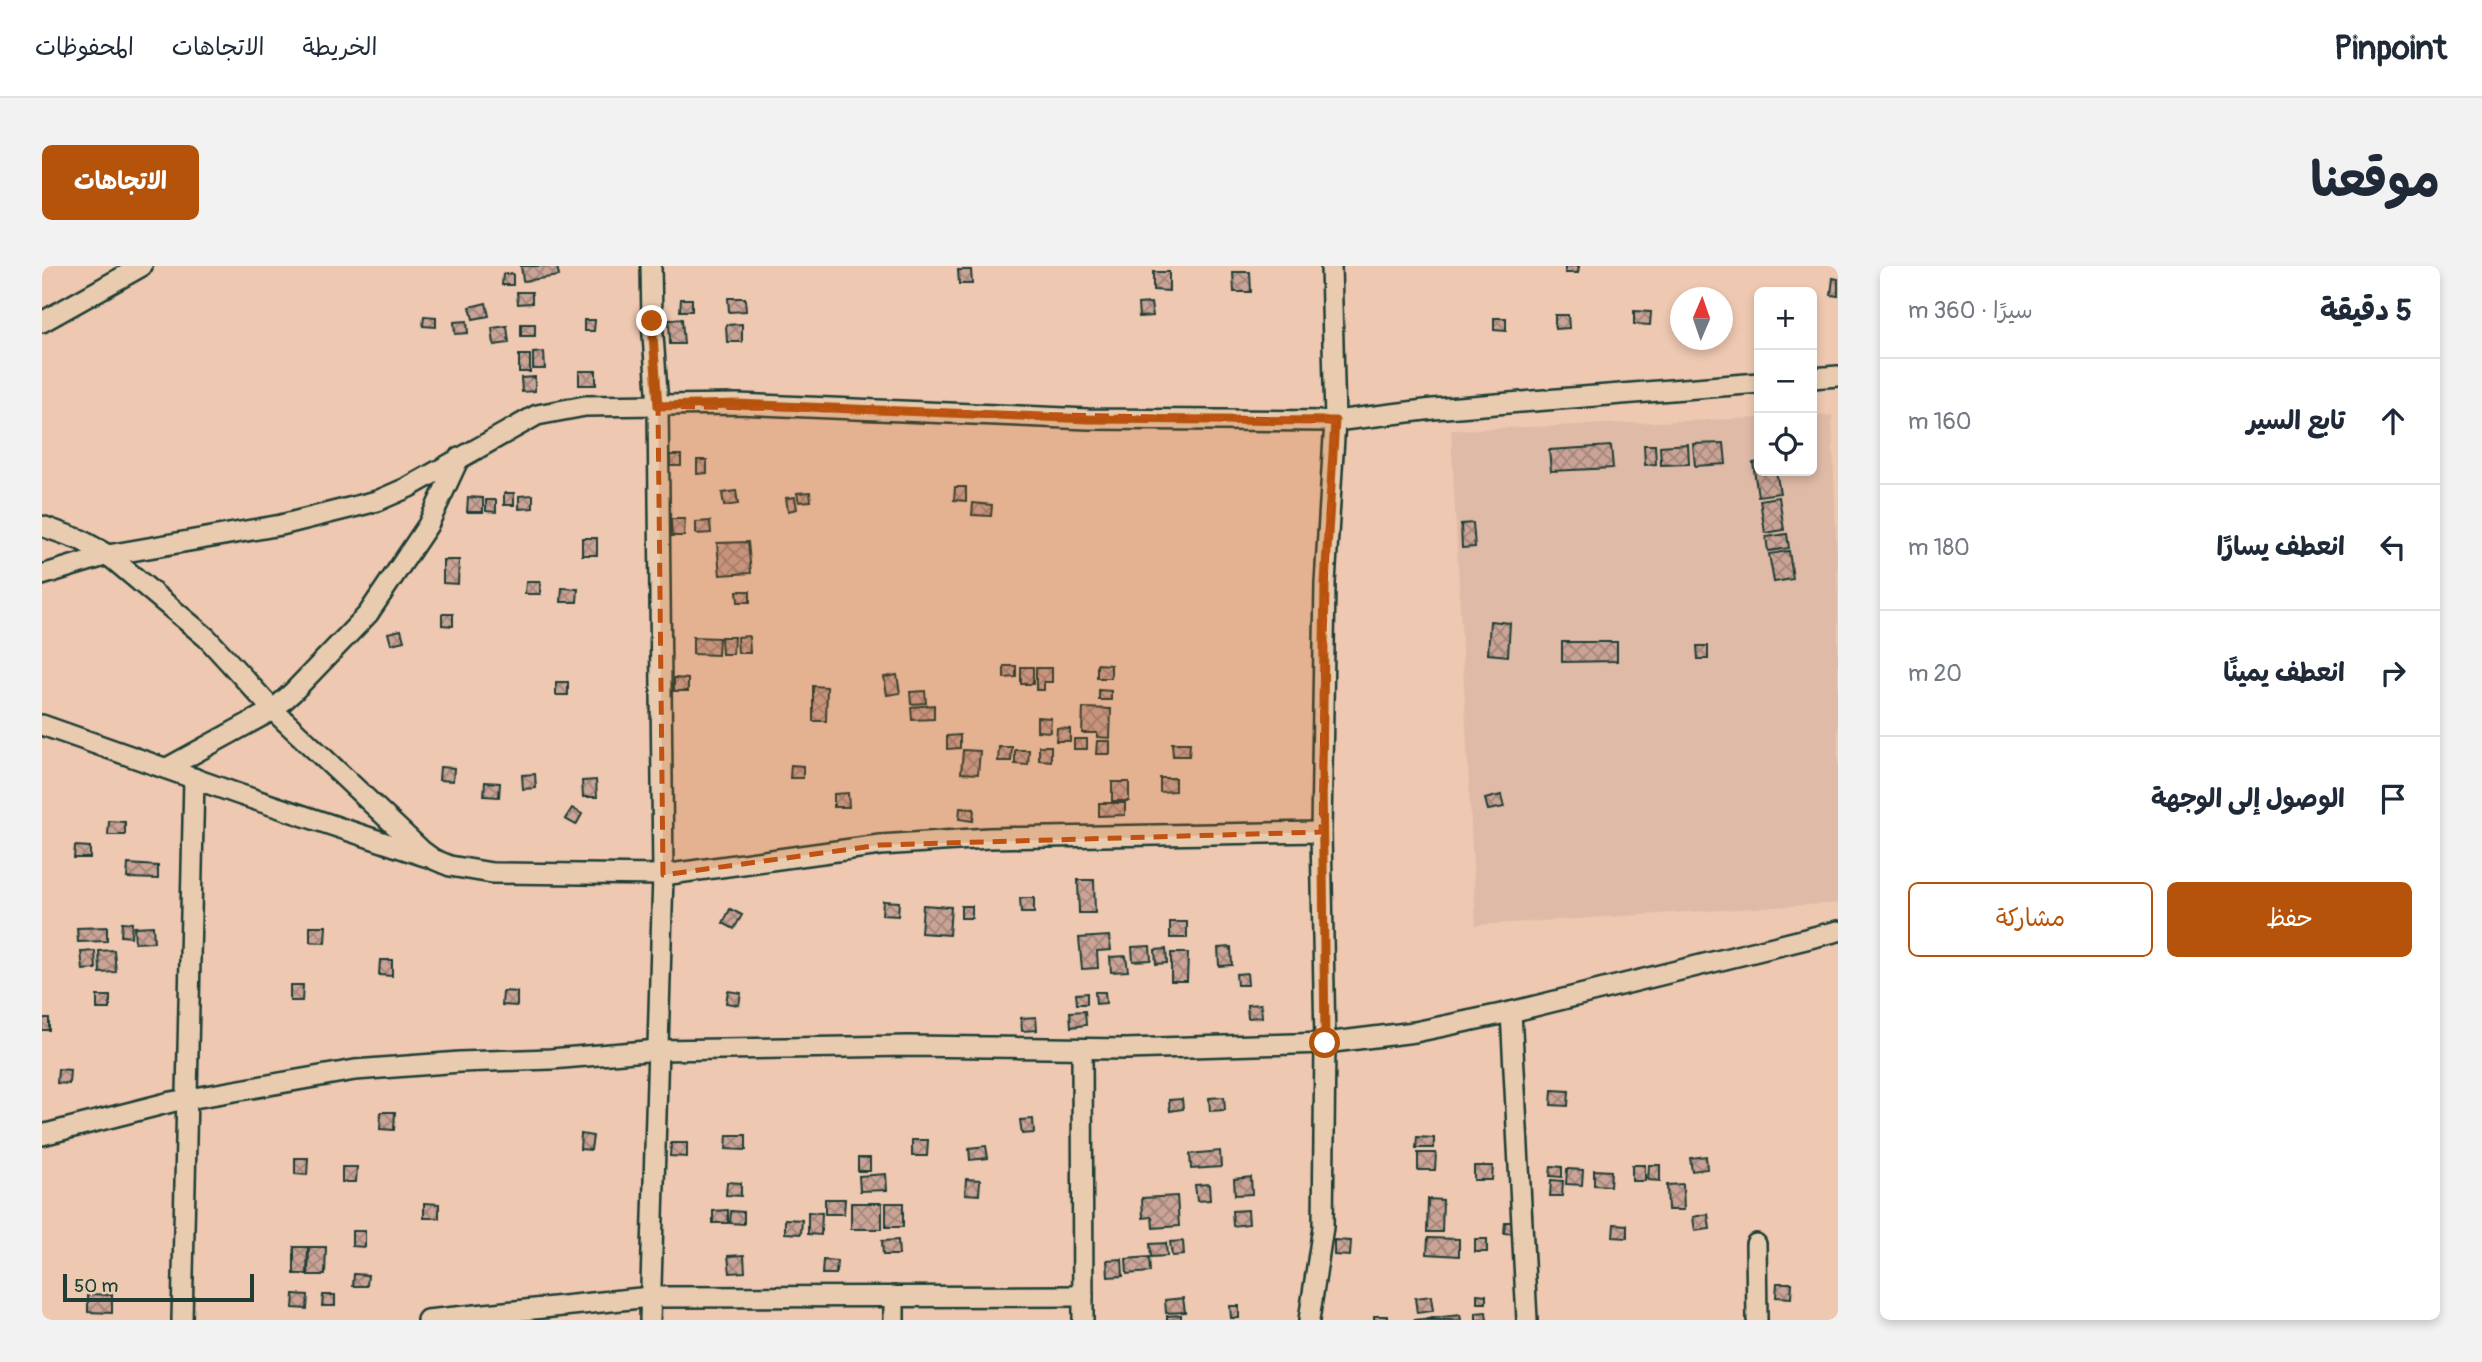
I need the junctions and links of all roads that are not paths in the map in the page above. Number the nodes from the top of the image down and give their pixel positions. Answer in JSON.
{"nodes":[{"id":1,"x":142,"y":266,"type":"edge"},
{"id":2,"x":651,"y":266,"type":"edge"},
{"id":3,"x":1331,"y":266,"type":"edge"},
{"id":4,"x":42,"y":322,"type":"edge"},
{"id":5,"x":1838,"y":376,"type":"edge"},
{"id":6,"x":1817,"y":378,"type":"edge"},
{"id":7,"x":1754,"y":383,"type":"edge"},
{"id":8,"x":658,"y":406,"type":"junction"},
{"id":9,"x":1335,"y":421,"type":"junction"},
{"id":10,"x":459,"y":458,"type":"junction"},
{"id":11,"x":42,"y":526,"type":"edge"},
{"id":12,"x":108,"y":555,"type":"junction"},
{"id":13,"x":42,"y":575,"type":"edge"},
{"id":14,"x":272,"y":710,"type":"junction"},
{"id":15,"x":42,"y":725,"type":"edge"},
{"id":16,"x":167,"y":768,"type":"junction"},
{"id":17,"x":194,"y":778,"type":"junction"},
{"id":18,"x":1321,"y":832,"type":"junction"},
{"id":19,"x":433,"y":859,"type":"junction"},
{"id":20,"x":663,"y":875,"type":"junction"},
{"id":21,"x":1838,"y":931,"type":"edge"},
{"id":22,"x":1511,"y":1012,"type":"junction"},
{"id":23,"x":1325,"y":1043,"type":"junction"},
{"id":24,"x":658,"y":1049,"type":"junction"},
{"id":25,"x":1082,"y":1049,"type":"junction"},
{"id":26,"x":187,"y":1100,"type":"junction"},
{"id":27,"x":42,"y":1135,"type":"edge"},
{"id":28,"x":1756,"y":1244,"type":"dead end"},
{"id":29,"x":894,"y":1296,"type":"junction"},
{"id":30,"x":1083,"y":1296,"type":"junction"},
{"id":31,"x":650,"y":1297,"type":"junction"},
{"id":32,"x":182,"y":1320,"type":"edge"},
{"id":33,"x":427,"y":1320,"type":"edge"},
{"id":34,"x":650,"y":1320,"type":"edge"},
{"id":35,"x":894,"y":1320,"type":"edge"},
{"id":36,"x":1083,"y":1320,"type":"edge"},
{"id":37,"x":1309,"y":1320,"type":"edge"},
{"id":38,"x":1527,"y":1320,"type":"edge"},
{"id":39,"x":1758,"y":1320,"type":"edge"}],
"edges":[{"from":1,"to":4,"type":"street"},
{"from":2,"to":8,"type":"street"},
{"from":3,"to":9,"type":"street"},
{"from":5,"to":6,"type":"street"},
{"from":7,"to":9,"type":"street"},
{"from":8,"to":9,"type":"street"},
{"from":8,"to":10,"type":"street"},
{"from":8,"to":20,"type":"street"},
{"from":9,"to":18,"type":"street"},
{"from":10,"to":12,"type":"street"},
{"from":10,"to":14,"type":"street"},
{"from":11,"to":12,"type":"street"},
{"from":12,"to":13,"type":"street"},
{"from":12,"to":14,"type":"street"},
{"from":14,"to":16,"type":"street"},
{"from":14,"to":19,"type":"street"},
{"from":15,"to":16,"type":"street"},
{"from":16,"to":17,"type":"street"},
{"from":17,"to":19,"type":"street"},
{"from":17,"to":26,"type":"street"},
{"from":18,"to":20,"type":"street"},
{"from":18,"to":23,"type":"street"},
{"from":19,"to":20,"type":"street"},
{"from":20,"to":24,"type":"street"},
{"from":21,"to":22,"type":"street"},
{"from":22,"to":23,"type":"street"},
{"from":22,"to":38,"type":"street"},
{"from":23,"to":25,"type":"street"},
{"from":23,"to":37,"type":"street"},
{"from":24,"to":25,"type":"street"},
{"from":24,"to":26,"type":"street"},
{"from":24,"to":31,"type":"street"},
{"from":25,"to":30,"type":"street"},
{"from":26,"to":27,"type":"street"},
{"from":26,"to":32,"type":"street"},
{"from":28,"to":39,"type":"street"},
{"from":29,"to":30,"type":"street"},
{"from":29,"to":31,"type":"street"},
{"from":29,"to":35,"type":"street"},
{"from":30,"to":36,"type":"street"},
{"from":31,"to":33,"type":"street"},
{"from":31,"to":34,"type":"street"}]}
